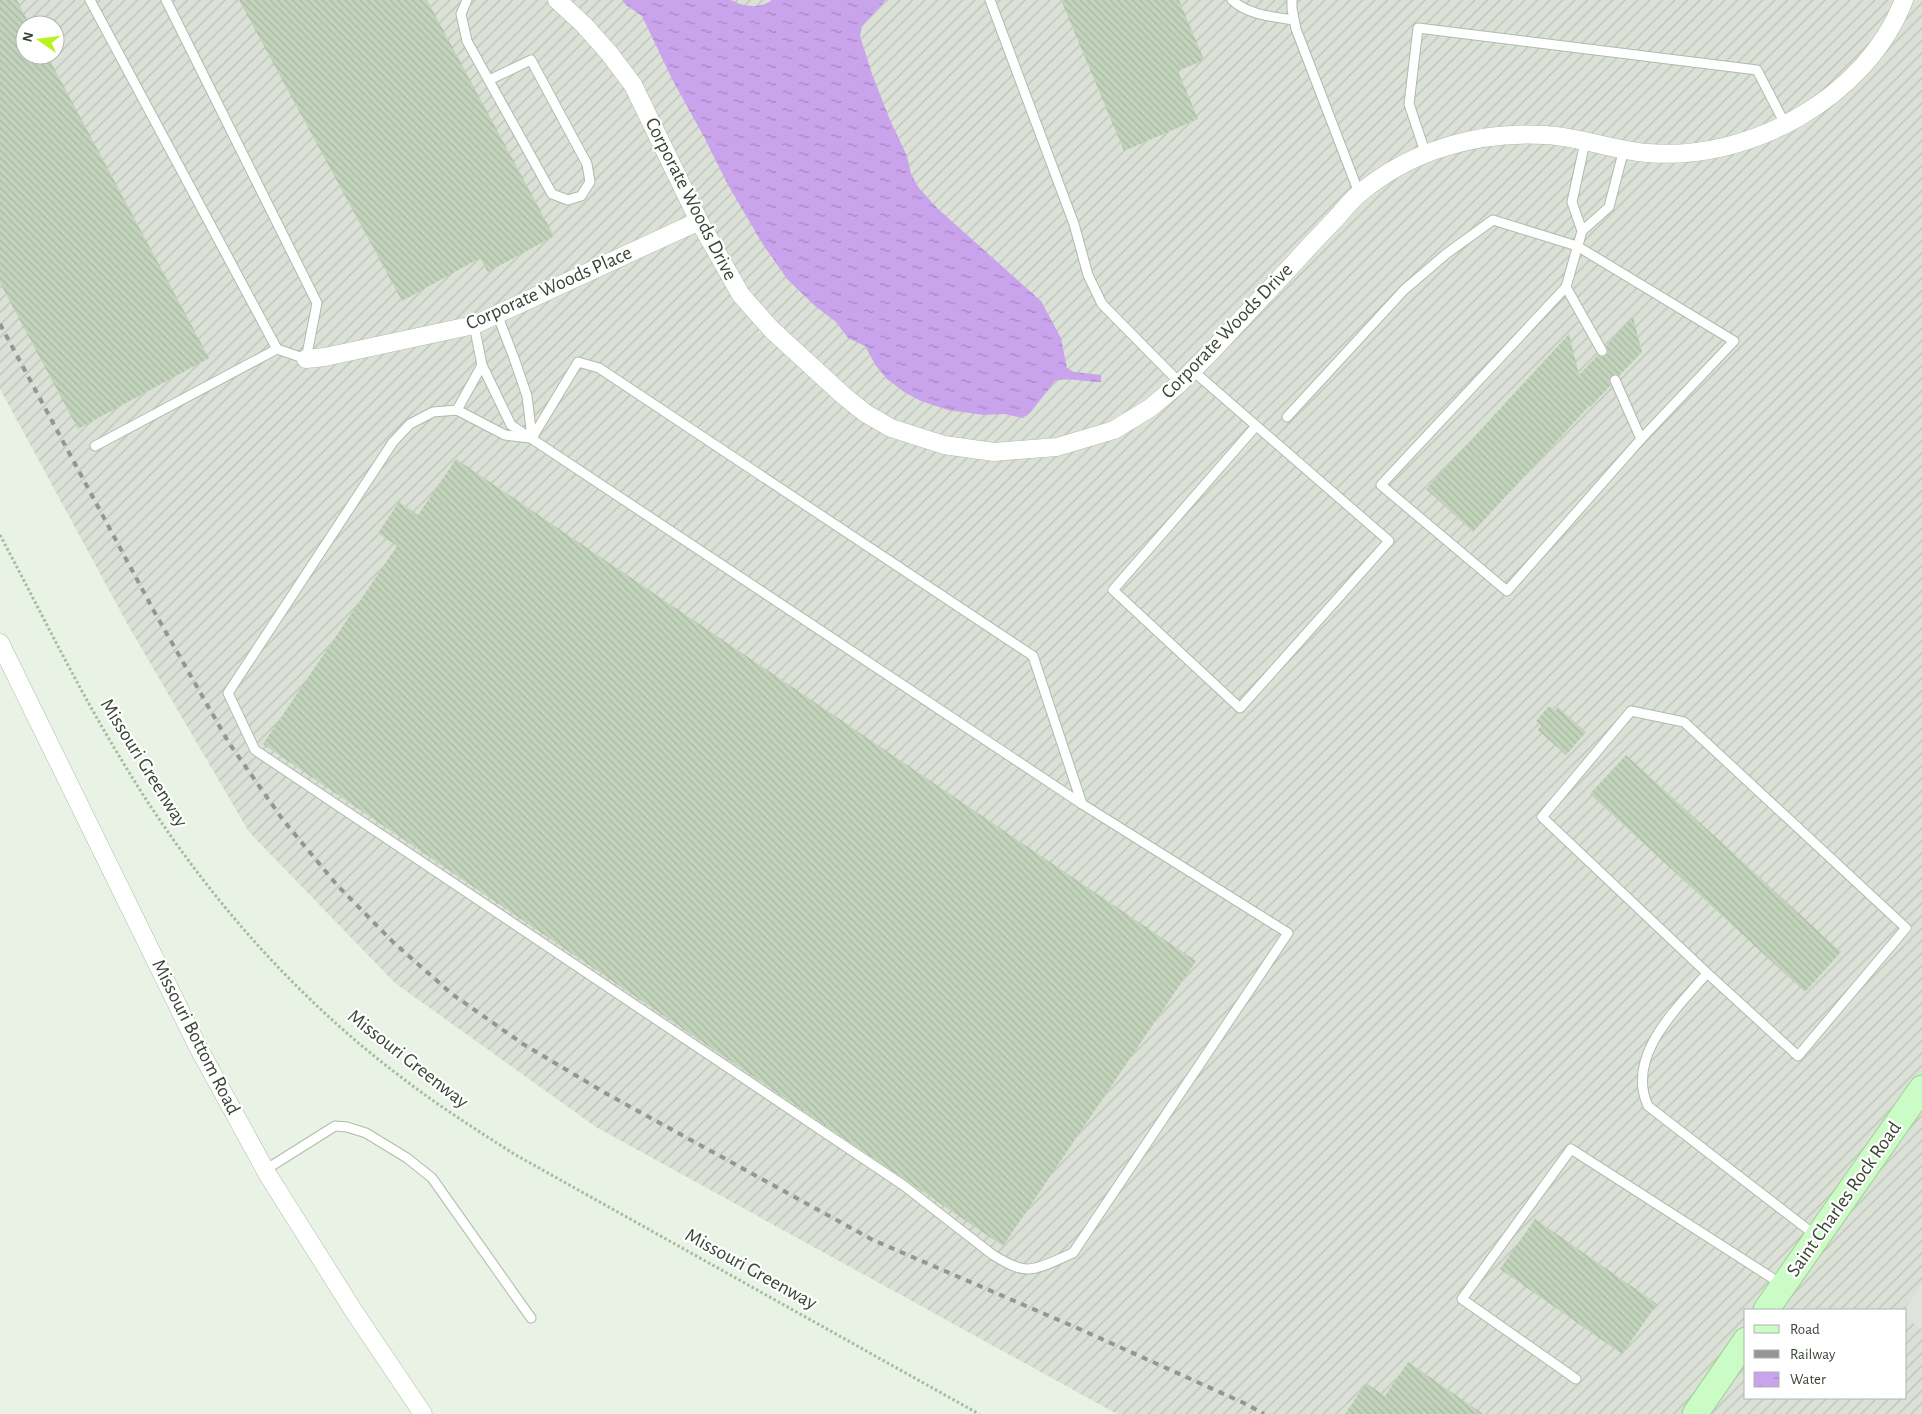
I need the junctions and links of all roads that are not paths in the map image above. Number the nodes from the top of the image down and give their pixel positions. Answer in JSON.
{"nodes":[{"id":1,"x":90,"y":0,"type":"edge"},
{"id":2,"x":166,"y":0,"type":"edge"},
{"id":3,"x":467,"y":0,"type":"edge"},
{"id":4,"x":557,"y":0,"type":"edge"},
{"id":5,"x":990,"y":0,"type":"edge"},
{"id":6,"x":1232,"y":0,"type":"edge"},
{"id":7,"x":1292,"y":0,"type":"edge"},
{"id":8,"x":1904,"y":0,"type":"edge"},
{"id":9,"x":1294,"y":20,"type":"junction"},
{"id":10,"x":489,"y":80,"type":"junction"},
{"id":11,"x":1785,"y":124,"type":"junction"},
{"id":12,"x":1585,"y":142,"type":"junction"},
{"id":13,"x":1624,"y":149,"type":"junction"},
{"id":14,"x":1426,"y":155,"type":"junction"},
{"id":15,"x":1359,"y":193,"type":"junction"},
{"id":16,"x":698,"y":221,"type":"junction"},
{"id":17,"x":1582,"y":231,"type":"junction"},
{"id":18,"x":1577,"y":246,"type":"junction"},
{"id":19,"x":1566,"y":287,"type":"junction"},
{"id":20,"x":497,"y":314,"type":"junction"},
{"id":21,"x":474,"y":325,"type":"junction"},
{"id":22,"x":277,"y":350,"type":"junction"},
{"id":23,"x":1602,"y":351,"type":"dead end"},
{"id":24,"x":306,"y":359,"type":"junction"},
{"id":25,"x":482,"y":365,"type":"junction"},
{"id":26,"x":1192,"y":370,"type":"junction"},
{"id":27,"x":1615,"y":380,"type":"dead end"},
{"id":28,"x":1180,"y":383,"type":"junction"},
{"id":29,"x":457,"y":410,"type":"junction"},
{"id":30,"x":1287,"y":417,"type":"dead end"},
{"id":31,"x":1256,"y":426,"type":"junction"},
{"id":32,"x":532,"y":438,"type":"junction"},
{"id":33,"x":1641,"y":438,"type":"junction"},
{"id":34,"x":95,"y":446,"type":"dead end"},
{"id":35,"x":0,"y":643,"type":"edge"},
{"id":36,"x":1082,"y":804,"type":"junction"},
{"id":37,"x":1708,"y":973,"type":"junction"},
{"id":38,"x":1922,"y":1088,"type":"edge"},
{"id":39,"x":265,"y":1170,"type":"junction"},
{"id":40,"x":1818,"y":1237,"type":"junction"},
{"id":41,"x":1784,"y":1285,"type":"junction"},
{"id":42,"x":1767,"y":1309,"type":"edge"},
{"id":43,"x":531,"y":1318,"type":"dead end"},
{"id":44,"x":1744,"y":1343,"type":"edge"},
{"id":45,"x":1576,"y":1379,"type":"dead end"},
{"id":46,"x":423,"y":1414,"type":"edge"},
{"id":47,"x":1695,"y":1414,"type":"edge"}],
"edges":[{"from":1,"to":22,"type":"lane"},
{"from":2,"to":24,"type":"lane"},
{"from":3,"to":10,"type":"lane"},
{"from":4,"to":16,"type":"street","name":"Corporate Woods Drive"},
{"from":5,"to":28,"type":"lane"},
{"from":6,"to":9,"type":"lane"},
{"from":7,"to":9,"type":"lane"},
{"from":8,"to":11,"type":"street","name":"Corporate Woods Drive"},
{"from":9,"to":15,"type":"lane"},
{"from":10,"to":10,"type":"lane"},
{"from":11,"to":13,"type":"street","name":"Corporate Woods Drive"},
{"from":11,"to":14,"type":"lane"},
{"from":12,"to":13,"type":"street","name":"Corporate Woods Drive"},
{"from":12,"to":14,"type":"street","name":"Corporate Woods Drive"},
{"from":12,"to":17,"type":"lane"},
{"from":13,"to":17,"type":"lane"},
{"from":14,"to":15,"type":"street","name":"Corporate Woods Drive"},
{"from":15,"to":26,"type":"street","name":"Corporate Woods Drive"},
{"from":16,"to":20,"type":"street","name":"Corporate Woods Place"},
{"from":16,"to":28,"type":"street","name":"Corporate Woods Drive"},
{"from":17,"to":18,"type":"lane"},
{"from":18,"to":19,"type":"lane"},
{"from":18,"to":30,"type":"lane"},
{"from":18,"to":33,"type":"lane"},
{"from":19,"to":23,"type":"lane"},
{"from":19,"to":33,"type":"lane"},
{"from":20,"to":21,"type":"street","name":"Corporate Woods Place"},
{"from":20,"to":32,"type":"lane"},
{"from":21,"to":24,"type":"street","name":"Corporate Woods Place"},
{"from":21,"to":25,"type":"lane"},
{"from":22,"to":24,"type":"lane"},
{"from":22,"to":34,"type":"lane"},
{"from":25,"to":29,"type":"lane"},
{"from":25,"to":32,"type":"lane"},
{"from":26,"to":28,"type":"street","name":"Corporate Woods Drive"},
{"from":26,"to":31,"type":"lane"},
{"from":27,"to":33,"type":"lane"},
{"from":29,"to":32,"type":"lane"},
{"from":29,"to":36,"type":"lane"},
{"from":31,"to":31,"type":"lane"},
{"from":32,"to":36,"type":"lane"},
{"from":32,"to":36,"type":"lane"},
{"from":35,"to":39,"type":"street","name":"Missouri Bottom Road"},
{"from":37,"to":37,"type":"lane"},
{"from":37,"to":40,"type":"lane"},
{"from":38,"to":40,"type":"street","name":"Saint Charles Rock Road"},
{"from":39,"to":43,"type":"lane"},
{"from":39,"to":46,"type":"street","name":"Missouri Bottom Road"},
{"from":40,"to":41,"type":"street","name":"Saint Charles Rock Road"},
{"from":41,"to":42,"type":"street","name":"Saint Charles Rock Road"},
{"from":41,"to":45,"type":"lane"},
{"from":44,"to":47,"type":"street"}]}
